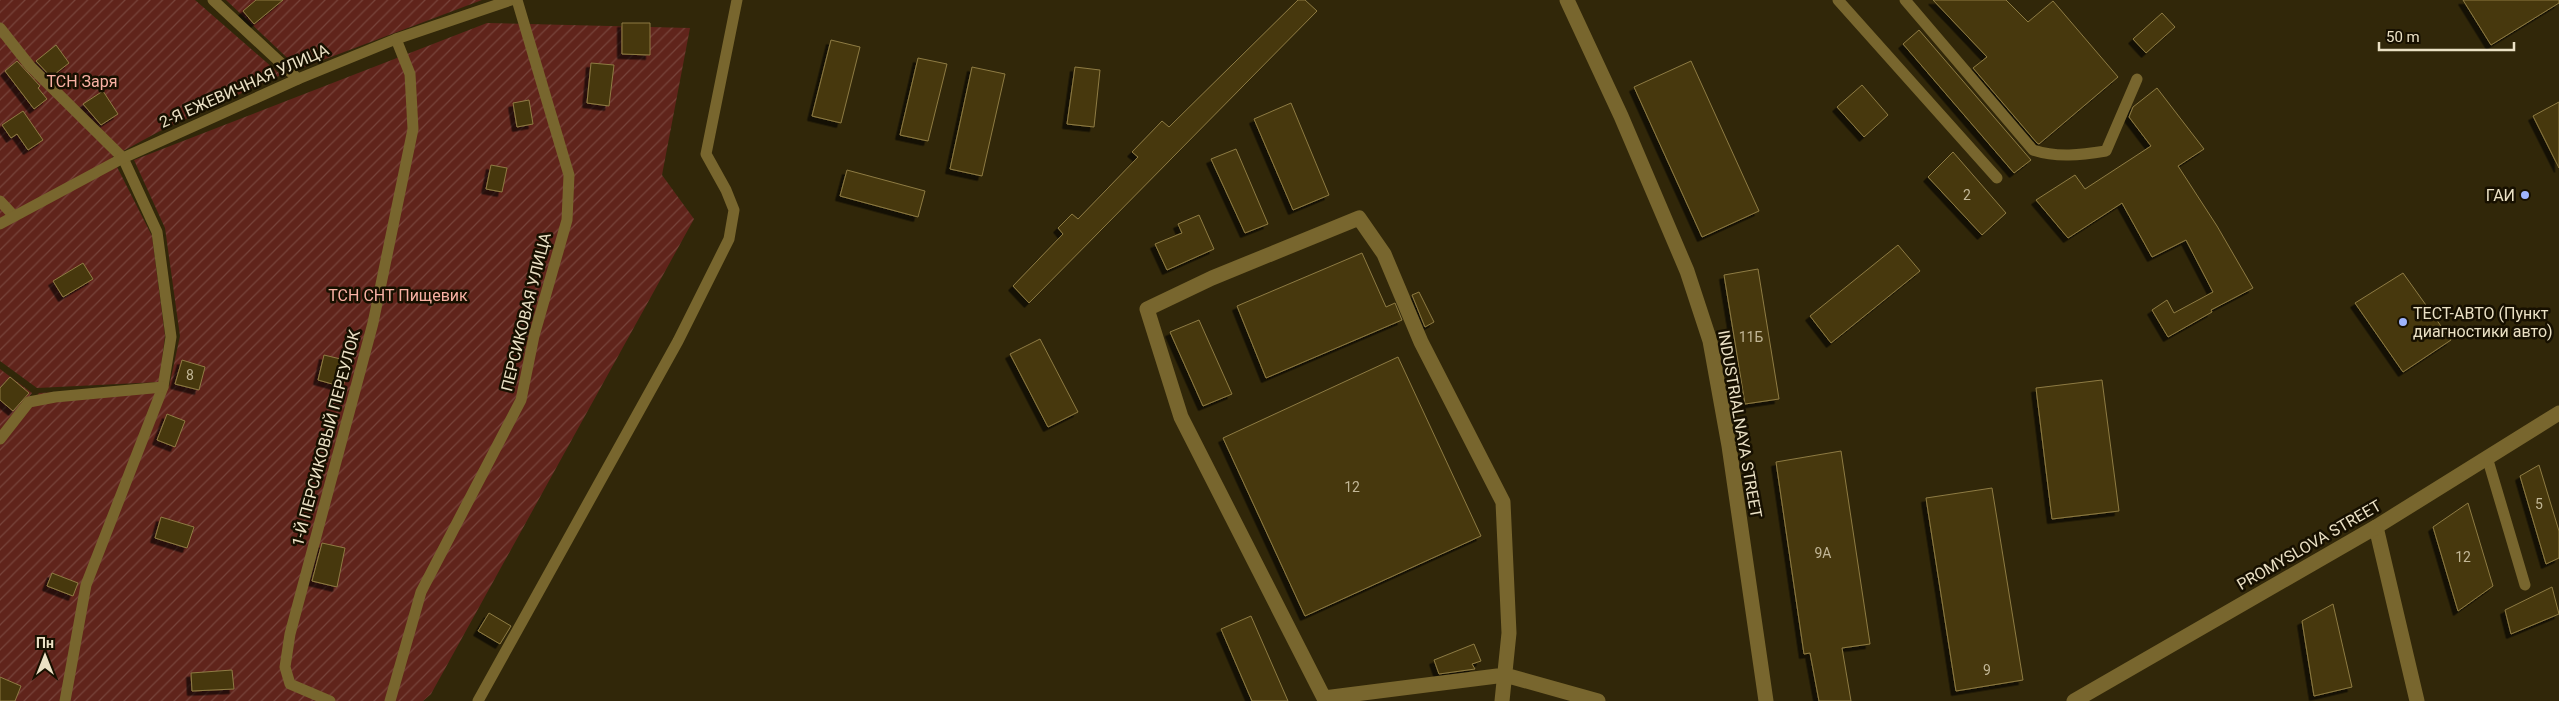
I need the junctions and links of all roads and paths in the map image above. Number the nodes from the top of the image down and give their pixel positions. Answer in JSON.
{"nodes":[{"id":1,"x":213,"y":0,"type":"edge"},
{"id":2,"x":511,"y":0,"type":"edge"},
{"id":3,"x":517,"y":0,"type":"edge"},
{"id":4,"x":737,"y":0,"type":"edge"},
{"id":5,"x":1567,"y":0,"type":"edge"},
{"id":6,"x":1838,"y":0,"type":"edge"},
{"id":7,"x":1905,"y":0,"type":"edge"},
{"id":8,"x":0,"y":28,"type":"edge"},
{"id":9,"x":396,"y":39,"type":"junction"},
{"id":10,"x":298,"y":79,"type":"junction"},
{"id":11,"x":2137,"y":79,"type":"dead end"},
{"id":12,"x":123,"y":158,"type":"junction"},
{"id":13,"x":1997,"y":178,"type":"dead end"},
{"id":14,"x":0,"y":201,"type":"edge"},
{"id":15,"x":14,"y":216,"type":"junction"},
{"id":16,"x":0,"y":224,"type":"edge"},
{"id":17,"x":162,"y":387,"type":"junction"},
{"id":18,"x":2559,"y":413,"type":"edge"},
{"id":19,"x":0,"y":439,"type":"edge"},
{"id":20,"x":2487,"y":457,"type":"junction"},
{"id":21,"x":2376,"y":527,"type":"junction"},
{"id":22,"x":2525,"y":586,"type":"dead end"},
{"id":23,"x":1505,"y":675,"type":"junction"},
{"id":24,"x":66,"y":701,"type":"edge"},
{"id":25,"x":330,"y":701,"type":"edge"},
{"id":26,"x":390,"y":701,"type":"edge"},
{"id":27,"x":478,"y":701,"type":"edge"},
{"id":28,"x":1502,"y":701,"type":"edge"},
{"id":29,"x":1598,"y":701,"type":"edge"},
{"id":30,"x":1766,"y":701,"type":"edge"},
{"id":31,"x":2074,"y":701,"type":"edge"},
{"id":32,"x":2417,"y":701,"type":"edge"}],
"edges":[{"from":1,"to":10,"type":"lane"},
{"from":2,"to":9,"type":"lane","name":"2-Я ЕЖЕВИЧНАЯ УЛИЦА"},
{"from":3,"to":26,"type":"lane","name":"ПЕРСИКОВАЯ УЛИЦА"},
{"from":4,"to":27,"type":"lane"},
{"from":5,"to":30,"type":"street","name":"INDUSTRIALNAYA STREET"},
{"from":6,"to":13,"type":"lane"},
{"from":7,"to":11,"type":"lane"},
{"from":8,"to":12,"type":"lane"},
{"from":9,"to":10,"type":"lane","name":"2-Я ЕЖЕВИЧНАЯ УЛИЦА"},
{"from":9,"to":25,"type":"lane","name":"1-Й ПЕРСИКОВЫЙ ПЕРЕУЛОК"},
{"from":10,"to":12,"type":"lane","name":"2-Я ЕЖЕВИЧНАЯ УЛИЦА"},
{"from":12,"to":15,"type":"lane","name":"2-Я ЕЖЕВИЧНАЯ УЛИЦА"},
{"from":12,"to":17,"type":"lane"},
{"from":14,"to":15,"type":"lane"},
{"from":15,"to":16,"type":"lane","name":"2-Я ЕЖЕВИЧНАЯ УЛИЦА"},
{"from":17,"to":19,"type":"lane"},
{"from":17,"to":24,"type":"lane"},
{"from":18,"to":20,"type":"street","name":"PROMYSLOVA STREET"},
{"from":20,"to":21,"type":"street","name":"PROMYSLOVA STREET"},
{"from":20,"to":22,"type":"lane"},
{"from":21,"to":31,"type":"street","name":"PROMYSLOVA STREET"},
{"from":21,"to":32,"type":"street"},
{"from":23,"to":23,"type":"street"},
{"from":23,"to":28,"type":"street"},
{"from":23,"to":29,"type":"street"}]}
